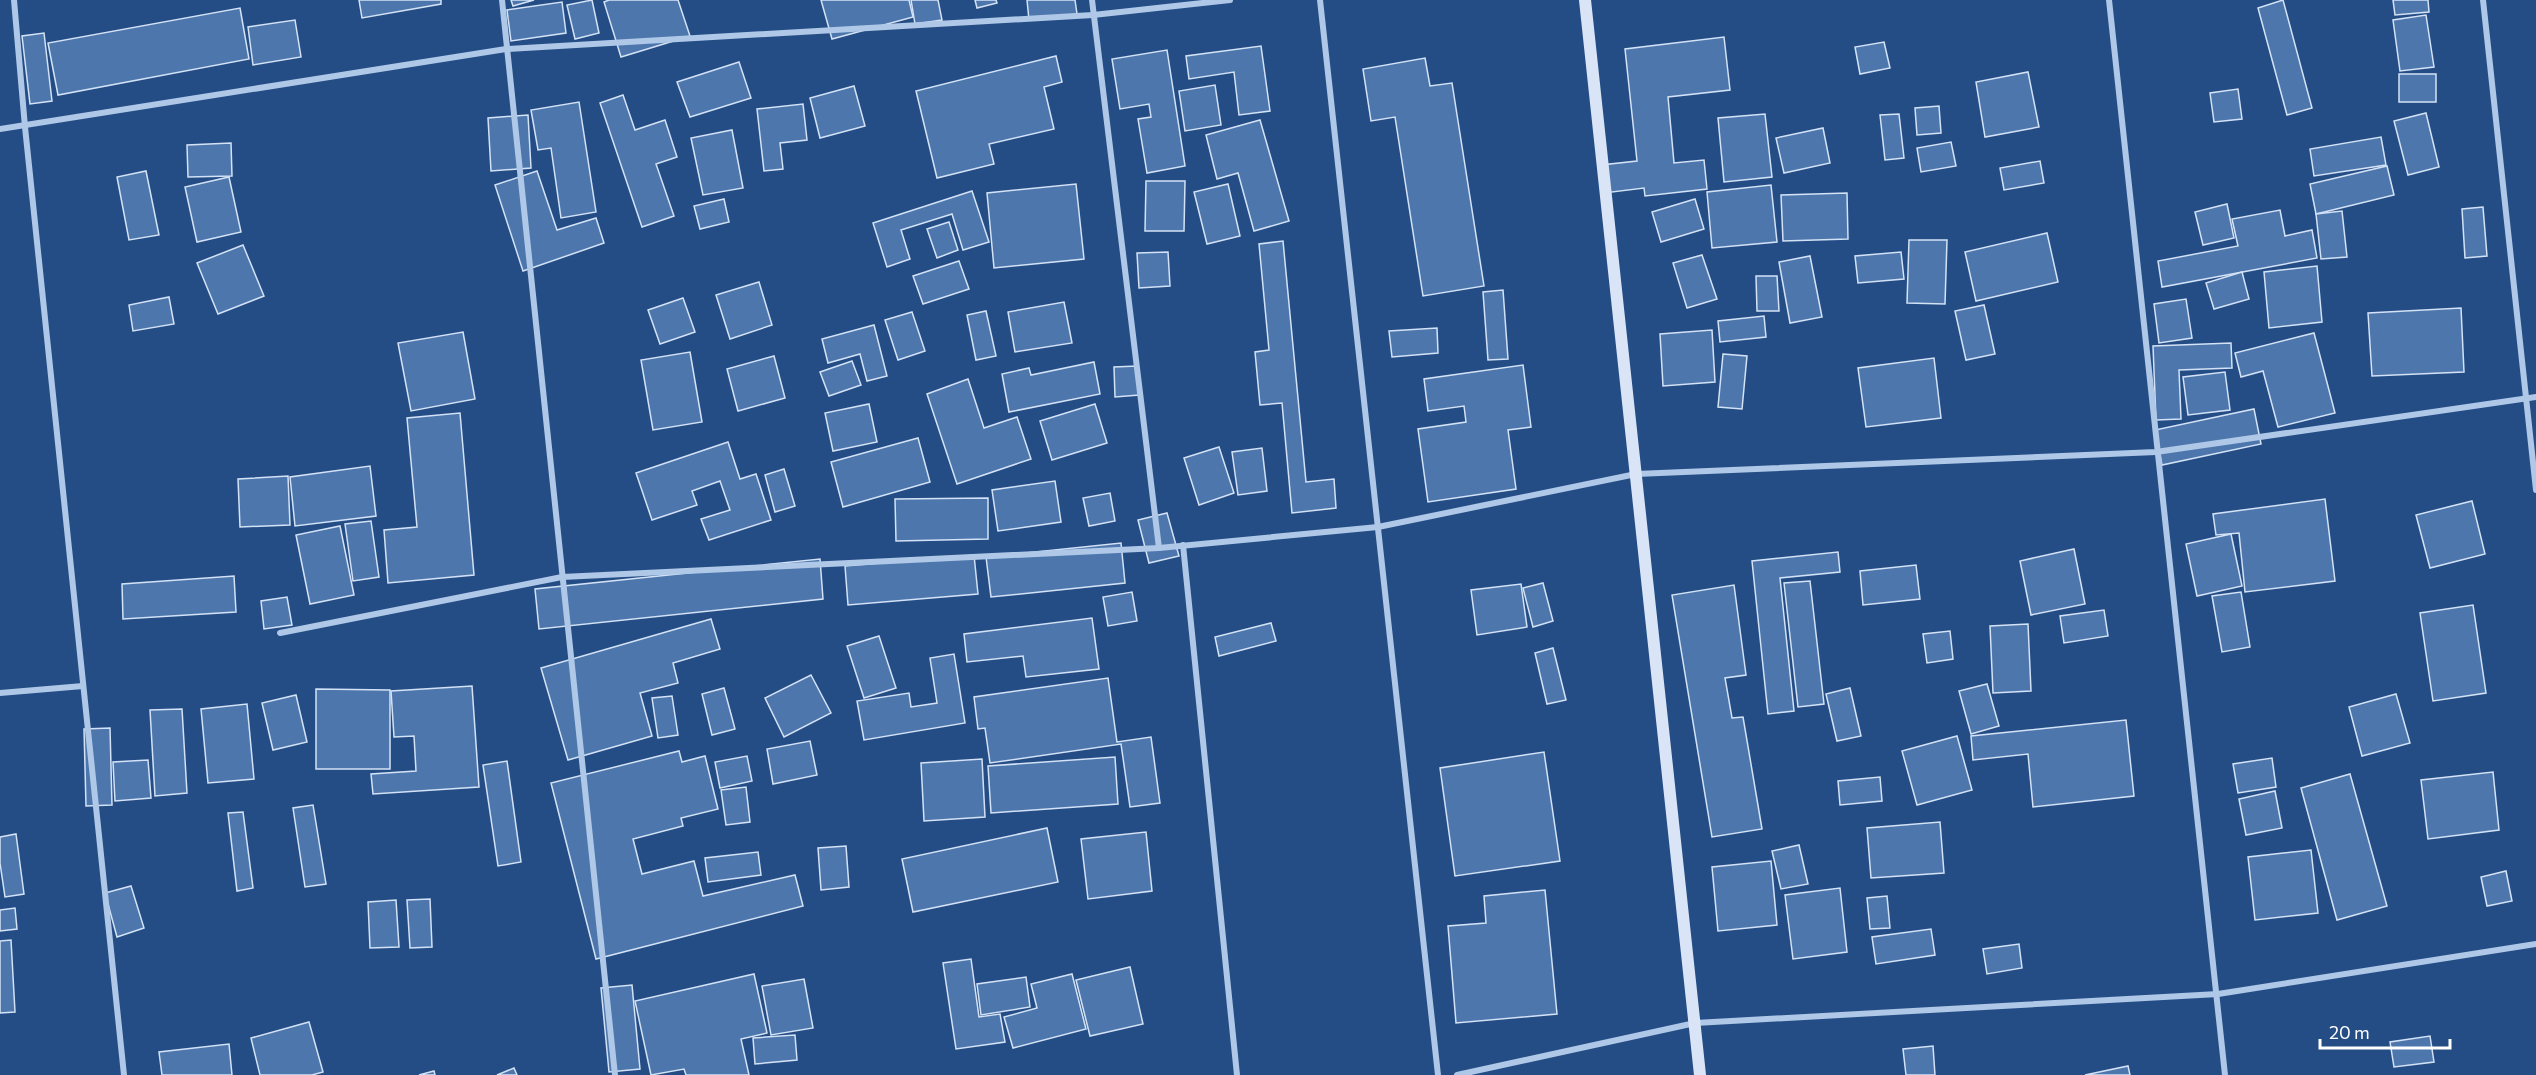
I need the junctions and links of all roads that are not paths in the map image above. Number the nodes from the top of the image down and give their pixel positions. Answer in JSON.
{"nodes":[{"id":1,"x":14,"y":0,"type":"edge"},
{"id":2,"x":502,"y":0,"type":"edge"},
{"id":3,"x":1092,"y":0,"type":"edge"},
{"id":4,"x":1230,"y":0,"type":"edge"},
{"id":5,"x":1320,"y":0,"type":"edge"},
{"id":6,"x":1585,"y":0,"type":"edge"},
{"id":7,"x":2109,"y":0,"type":"edge"},
{"id":8,"x":2483,"y":0,"type":"edge"},
{"id":9,"x":1093,"y":15,"type":"junction"},
{"id":10,"x":506,"y":48,"type":"junction"},
{"id":11,"x":25,"y":127,"type":"junction"},
{"id":12,"x":0,"y":129,"type":"edge"},
{"id":13,"x":2536,"y":397,"type":"edge"},
{"id":14,"x":2525,"y":398,"type":"junction"},
{"id":15,"x":2156,"y":452,"type":"junction"},
{"id":16,"x":1636,"y":474,"type":"junction"},
{"id":17,"x":2536,"y":490,"type":"edge"},
{"id":18,"x":1378,"y":527,"type":"junction"},
{"id":19,"x":1183,"y":545,"type":"junction"},
{"id":20,"x":1159,"y":548,"type":"junction"},
{"id":21,"x":562,"y":577,"type":"junction"},
{"id":22,"x":280,"y":633,"type":"dead end"},
{"id":23,"x":83,"y":686,"type":"junction"},
{"id":24,"x":0,"y":693,"type":"edge"},
{"id":25,"x":2536,"y":944,"type":"edge"},
{"id":26,"x":2218,"y":994,"type":"junction"},
{"id":27,"x":1695,"y":1023,"type":"junction"},
{"id":28,"x":124,"y":1075,"type":"edge"},
{"id":29,"x":615,"y":1075,"type":"edge"},
{"id":30,"x":1237,"y":1075,"type":"edge"},
{"id":31,"x":1438,"y":1075,"type":"edge"},
{"id":32,"x":1457,"y":1075,"type":"edge"},
{"id":33,"x":1700,"y":1075,"type":"edge"},
{"id":34,"x":2225,"y":1075,"type":"edge"}],
"edges":[{"from":1,"to":11,"type":"street"},
{"from":2,"to":10,"type":"street"},
{"from":3,"to":9,"type":"street"},
{"from":4,"to":9,"type":"street"},
{"from":5,"to":18,"type":"street"},
{"from":6,"to":16,"type":"street"},
{"from":7,"to":15,"type":"street"},
{"from":8,"to":14,"type":"street"},
{"from":9,"to":10,"type":"street"},
{"from":9,"to":20,"type":"street"},
{"from":10,"to":11,"type":"street"},
{"from":10,"to":21,"type":"street"},
{"from":11,"to":12,"type":"street"},
{"from":11,"to":23,"type":"street"},
{"from":13,"to":14,"type":"street"},
{"from":14,"to":15,"type":"street"},
{"from":14,"to":17,"type":"street"},
{"from":15,"to":16,"type":"street"},
{"from":15,"to":26,"type":"street"},
{"from":16,"to":18,"type":"street"},
{"from":16,"to":27,"type":"street"},
{"from":18,"to":19,"type":"street"},
{"from":18,"to":31,"type":"street"},
{"from":19,"to":20,"type":"street"},
{"from":19,"to":30,"type":"street"},
{"from":20,"to":21,"type":"street"},
{"from":21,"to":22,"type":"street"},
{"from":21,"to":29,"type":"street"},
{"from":23,"to":24,"type":"street"},
{"from":23,"to":28,"type":"street"},
{"from":25,"to":26,"type":"street"},
{"from":26,"to":27,"type":"street"},
{"from":26,"to":34,"type":"street"},
{"from":27,"to":32,"type":"street"},
{"from":27,"to":33,"type":"street"}]}
